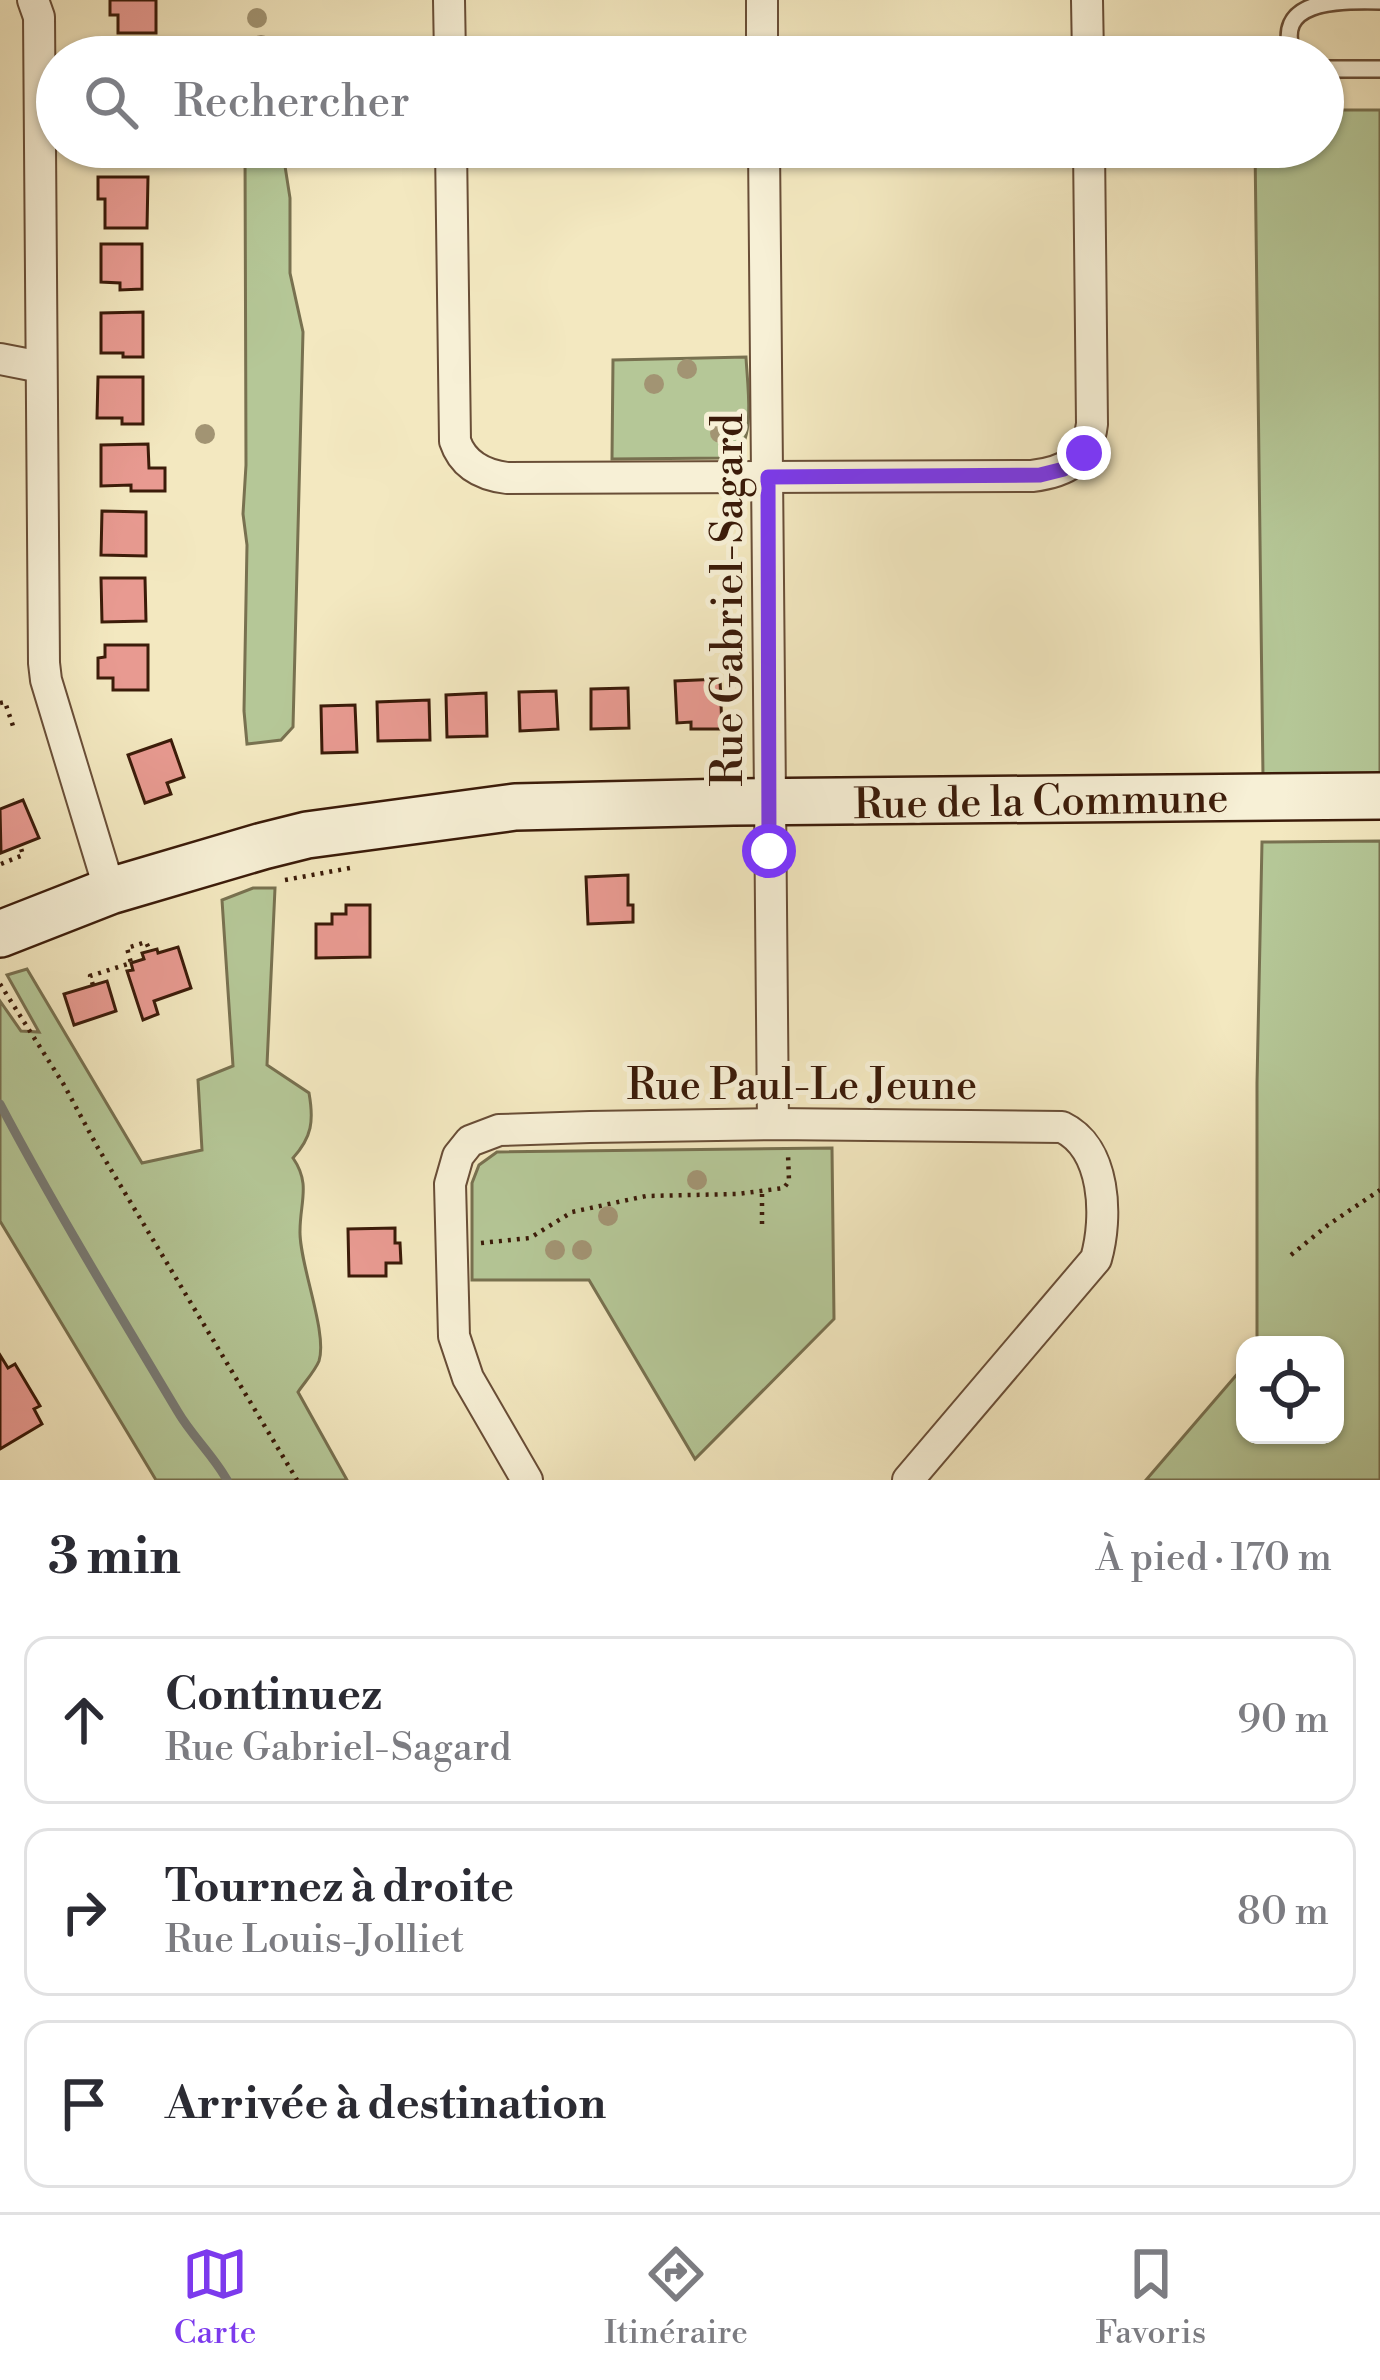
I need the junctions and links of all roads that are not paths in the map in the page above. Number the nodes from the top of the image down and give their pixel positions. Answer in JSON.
{"nodes":[{"id":1,"x":5,"y":0,"type":"edge"},
{"id":2,"x":32,"y":0,"type":"edge"},
{"id":3,"x":449,"y":0,"type":"edge"},
{"id":4,"x":761,"y":0,"type":"edge"},
{"id":5,"x":1088,"y":0,"type":"edge"},
{"id":6,"x":1380,"y":1,"type":"edge"},
{"id":7,"x":39,"y":36,"type":"edge"},
{"id":8,"x":450,"y":36,"type":"edge"},
{"id":9,"x":762,"y":36,"type":"edge"},
{"id":10,"x":1088,"y":36,"type":"edge"},
{"id":11,"x":1288,"y":36,"type":"edge"},
{"id":12,"x":1380,"y":69,"type":"edge"},
{"id":13,"x":1344,"y":70,"type":"edge"},
{"id":14,"x":40,"y":168,"type":"edge"},
{"id":15,"x":451,"y":168,"type":"edge"},
{"id":16,"x":764,"y":168,"type":"edge"},
{"id":17,"x":1089,"y":168,"type":"edge"},
{"id":18,"x":0,"y":359,"type":"edge"},
{"id":19,"x":41,"y":367,"type":"junction"},
{"id":20,"x":768,"y":477,"type":"junction"},
{"id":21,"x":1380,"y":796,"type":"edge"},
{"id":22,"x":770,"y":802,"type":"junction"},
{"id":23,"x":110,"y":891,"type":"junction"},
{"id":24,"x":0,"y":934,"type":"edge"},
{"id":25,"x":780,"y":1136,"type":"junction"},
{"id":26,"x":527,"y":1480,"type":"edge"},
{"id":27,"x":908,"y":1480,"type":"edge"}],
"edges":[{"from":1,"to":2,"type":"street"},
{"from":2,"to":7,"type":"street"},
{"from":3,"to":8,"type":"street"},
{"from":4,"to":9,"type":"street"},
{"from":5,"to":10,"type":"street"},
{"from":6,"to":11,"type":"lane"},
{"from":12,"to":13,"type":"lane"},
{"from":14,"to":19,"type":"street"},
{"from":15,"to":20,"type":"street"},
{"from":16,"to":20,"type":"street","name":"Rue Gabriel-Sagard"},
{"from":17,"to":20,"type":"street"},
{"from":18,"to":19,"type":"street"},
{"from":19,"to":23,"type":"street"},
{"from":20,"to":22,"type":"street","name":"Rue Gabriel-Sagard"},
{"from":21,"to":22,"type":"street","name":"Rue de la Commune"},
{"from":22,"to":23,"type":"street","name":"Rue de la Commune"},
{"from":22,"to":25,"type":"street","name":"Rue Gabriel-Sagard"},
{"from":23,"to":24,"type":"street","name":"Rue de la Commune"},
{"from":25,"to":26,"type":"street","name":"Rue Paul-Le Jeune"},
{"from":25,"to":27,"type":"street","name":"Rue Paul-Le Jeune"}]}
